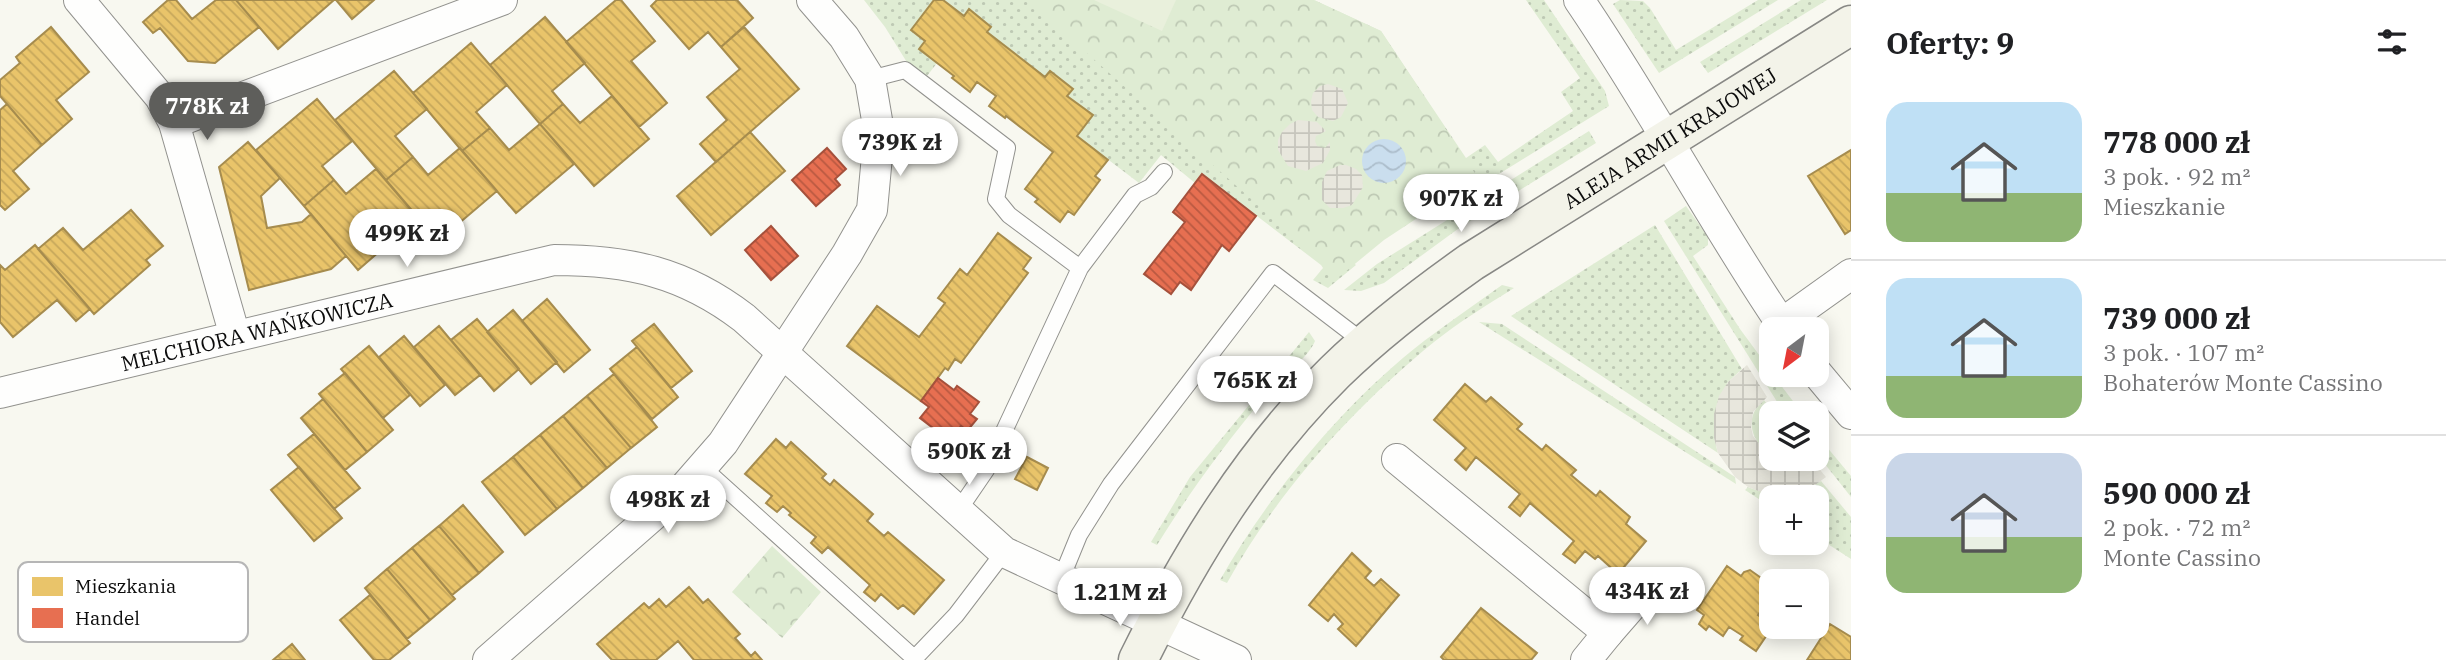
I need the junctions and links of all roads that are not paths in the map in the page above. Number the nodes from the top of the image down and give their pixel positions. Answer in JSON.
{"nodes":[{"id":1,"x":79,"y":0,"type":"edge"},
{"id":2,"x":502,"y":0,"type":"edge"},
{"id":3,"x":812,"y":0,"type":"edge"},
{"id":4,"x":1587,"y":3,"type":"edge"},
{"id":5,"x":1851,"y":25,"type":"edge"},
{"id":6,"x":870,"y":79,"type":"junction"},
{"id":7,"x":174,"y":123,"type":"junction"},
{"id":8,"x":1668,"y":141,"type":"junction"},
{"id":9,"x":1164,"y":172,"type":"dead end"},
{"id":10,"x":1080,"y":268,"type":"junction"},
{"id":11,"x":1851,"y":274,"type":"edge"},
{"id":12,"x":1777,"y":317,"type":"edge"},
{"id":13,"x":1796,"y":317,"type":"edge"},
{"id":14,"x":235,"y":336,"type":"junction"},
{"id":15,"x":1366,"y":344,"type":"junction"},
{"id":16,"x":781,"y":352,"type":"junction"},
{"id":17,"x":1828,"y":387,"type":"edge"},
{"id":18,"x":0,"y":393,"type":"edge"},
{"id":19,"x":1851,"y":414,"type":"edge"},
{"id":20,"x":1397,"y":458,"type":"dead end"},
{"id":21,"x":702,"y":467,"type":"junction"},
{"id":22,"x":958,"y":511,"type":"junction"},
{"id":23,"x":1004,"y":552,"type":"junction"},
{"id":24,"x":1061,"y":579,"type":"junction"},
{"id":25,"x":1648,"y":587,"type":"dead end"},
{"id":26,"x":1156,"y":623,"type":"junction"},
{"id":27,"x":1608,"y":633,"type":"junction"},
{"id":28,"x":914,"y":659,"type":"edge"},
{"id":29,"x":488,"y":660,"type":"edge"},
{"id":30,"x":1138,"y":660,"type":"edge"},
{"id":31,"x":1236,"y":660,"type":"edge"},
{"id":32,"x":1586,"y":660,"type":"edge"}],
"edges":[{"from":1,"to":7,"type":"street"},
{"from":2,"to":7,"type":"street"},
{"from":3,"to":6,"type":"street"},
{"from":4,"to":8,"type":"street"},
{"from":5,"to":8,"type":"street","name":"ALEJA ARMII KRAJOWEJ"},
{"from":6,"to":10,"type":"lane"},
{"from":6,"to":16,"type":"street"},
{"from":7,"to":14,"type":"street"},
{"from":8,"to":12,"type":"street"},
{"from":8,"to":15,"type":"street","name":"ALEJA ARMII KRAJOWEJ"},
{"from":9,"to":10,"type":"lane"},
{"from":10,"to":22,"type":"lane"},
{"from":11,"to":13,"type":"street"},
{"from":14,"to":16,"type":"street","name":"MELCHIORA WAŃKOWICZA"},
{"from":14,"to":18,"type":"street","name":"MELCHIORA WAŃKOWICZA"},
{"from":15,"to":24,"type":"lane"},
{"from":15,"to":26,"type":"street","name":"ALEJA ARMII KRAJOWEJ"},
{"from":16,"to":21,"type":"street"},
{"from":16,"to":22,"type":"street","name":"MELCHIORA WAŃKOWICZA"},
{"from":17,"to":19,"type":"street"},
{"from":20,"to":27,"type":"street"},
{"from":21,"to":28,"type":"lane"},
{"from":21,"to":29,"type":"street"},
{"from":22,"to":23,"type":"street","name":"MELCHIORA WAŃKOWICZA"},
{"from":23,"to":24,"type":"street","name":"MELCHIORA WAŃKOWICZA"},
{"from":23,"to":28,"type":"lane"},
{"from":24,"to":26,"type":"street","name":"MELCHIORA WAŃKOWICZA"},
{"from":25,"to":27,"type":"street"},
{"from":26,"to":30,"type":"street","name":"ALEJA ARMII KRAJOWEJ"},
{"from":26,"to":31,"type":"street","name":"MELCHIORA WAŃKOWICZA"},
{"from":27,"to":32,"type":"street"}]}
